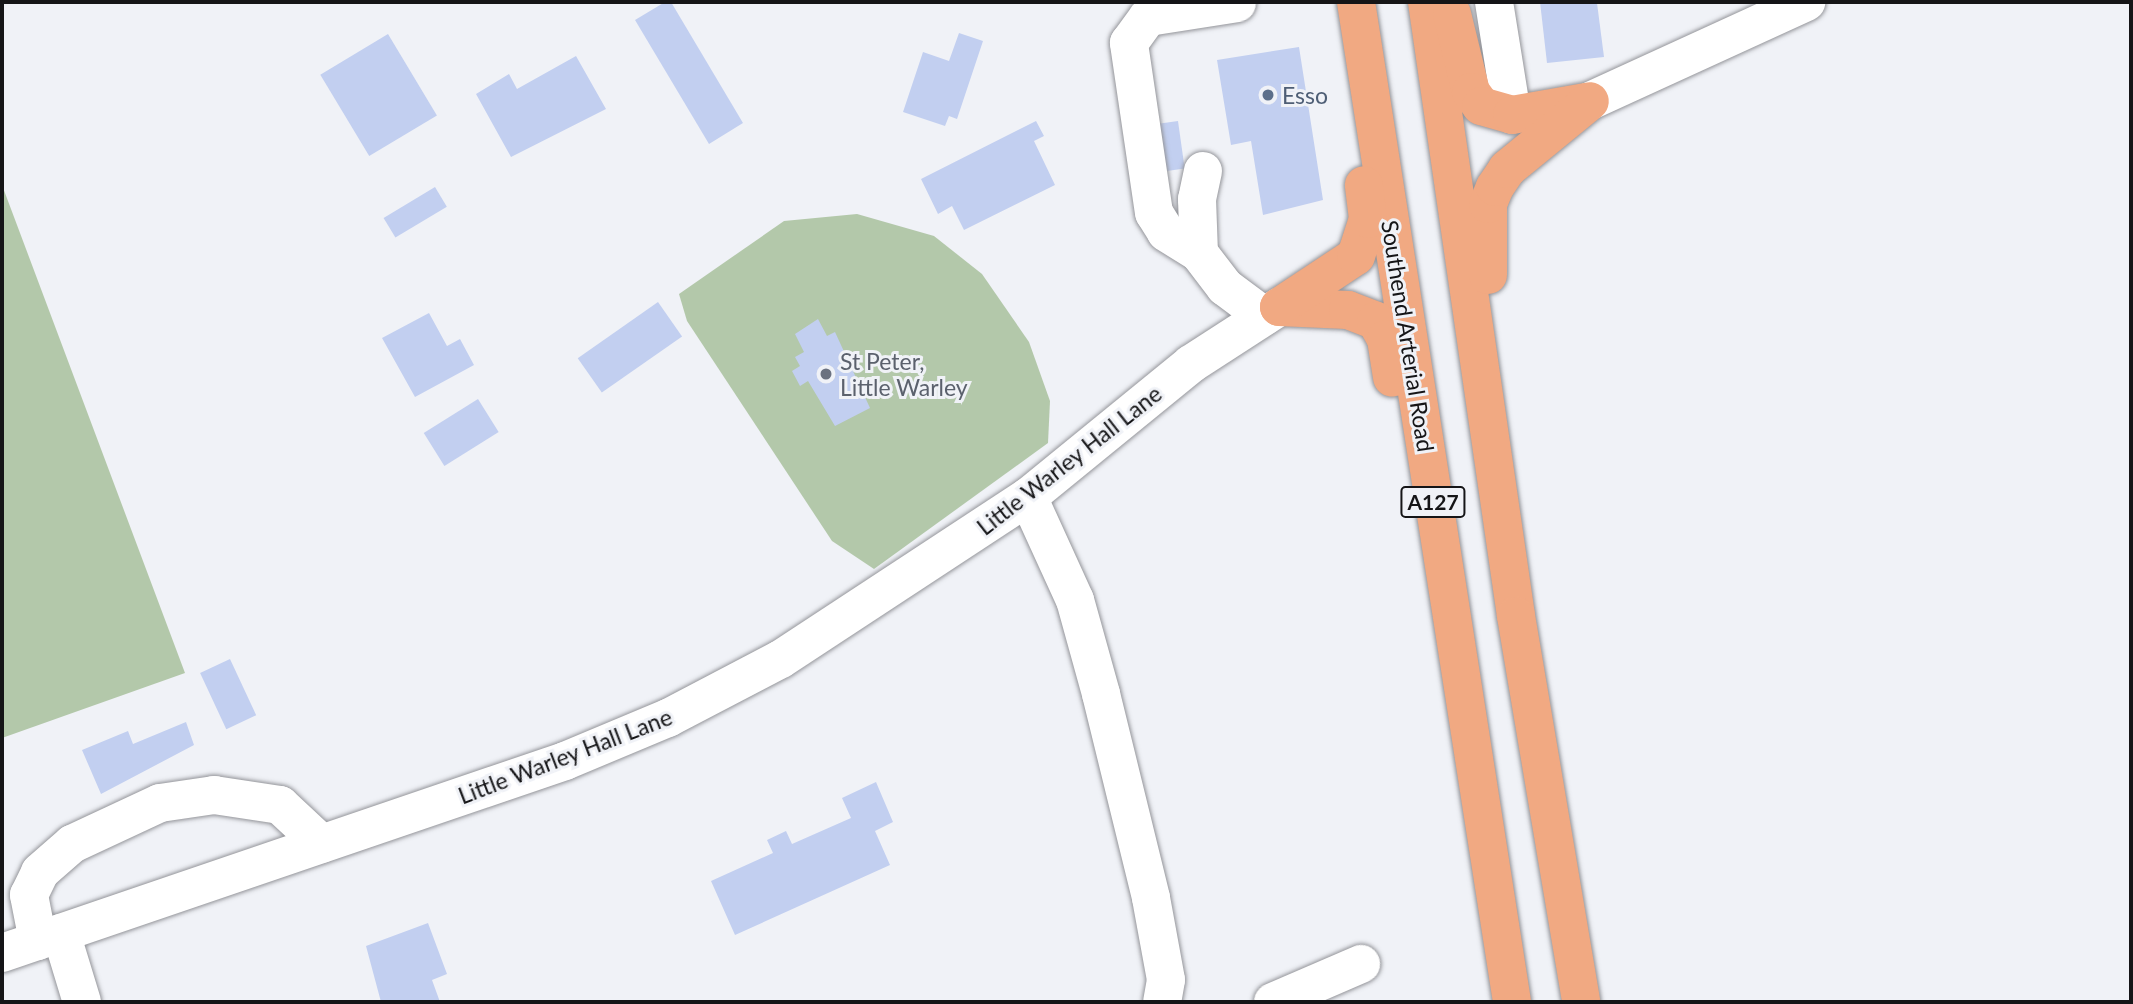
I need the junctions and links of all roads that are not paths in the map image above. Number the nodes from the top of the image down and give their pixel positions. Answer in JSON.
{"nodes":[{"id":1,"x":1340,"y":2,"type":"edge"},
{"id":2,"x":1356,"y":2,"type":"edge"},
{"id":3,"x":1427,"y":2,"type":"edge"},
{"id":4,"x":1449,"y":2,"type":"edge"},
{"id":5,"x":1494,"y":2,"type":"edge"},
{"id":6,"x":1806,"y":2,"type":"edge"},
{"id":7,"x":1237,"y":3,"type":"edge"},
{"id":8,"x":1590,"y":101,"type":"junction"},
{"id":9,"x":1512,"y":116,"type":"junction"},
{"id":10,"x":1203,"y":171,"type":"dead end"},
{"id":11,"x":1199,"y":253,"type":"junction"},
{"id":12,"x":1272,"y":312,"type":"junction"},
{"id":13,"x":1028,"y":497,"type":"junction"},
{"id":14,"x":1516,"y":616,"type":"junction"},
{"id":15,"x":322,"y":844,"type":"junction"},
{"id":16,"x":50,"y":937,"type":"junction"},
{"id":17,"x":2,"y":953,"type":"edge"},
{"id":18,"x":1361,"y":964,"type":"dead end"},
{"id":19,"x":82,"y":1002,"type":"edge"},
{"id":20,"x":1162,"y":1002,"type":"edge"},
{"id":21,"x":1272,"y":1002,"type":"edge"},
{"id":22,"x":1512,"y":1002,"type":"edge"},
{"id":23,"x":1581,"y":1002,"type":"edge"}],
"edges":[{"from":1,"to":12,"type":"highway"},
{"from":2,"to":22,"type":"highway","name":"Southend Arterial Road","number":"A127"},
{"from":3,"to":14,"type":"highway","number":"A127"},
{"from":4,"to":9,"type":"highway"},
{"from":5,"to":9,"type":"street"},
{"from":6,"to":8,"type":"street"},
{"from":7,"to":11,"type":"street"},
{"from":8,"to":9,"type":"highway"},
{"from":8,"to":14,"type":"highway"},
{"from":10,"to":11,"type":"street"},
{"from":11,"to":12,"type":"street"},
{"from":12,"to":13,"type":"street","name":"Little Warley Hall Lane"},
{"from":12,"to":22,"type":"highway"},
{"from":13,"to":15,"type":"street","name":"Little Warley Hall Lane"},
{"from":13,"to":20,"type":"street"},
{"from":14,"to":23,"type":"highway","number":"A127"},
{"from":15,"to":16,"type":"street","name":"Little Warley Hall Lane"},
{"from":15,"to":16,"type":"street"},
{"from":16,"to":17,"type":"street","name":"Little Warley Hall Lane"},
{"from":16,"to":19,"type":"street"},
{"from":18,"to":21,"type":"street"}]}
